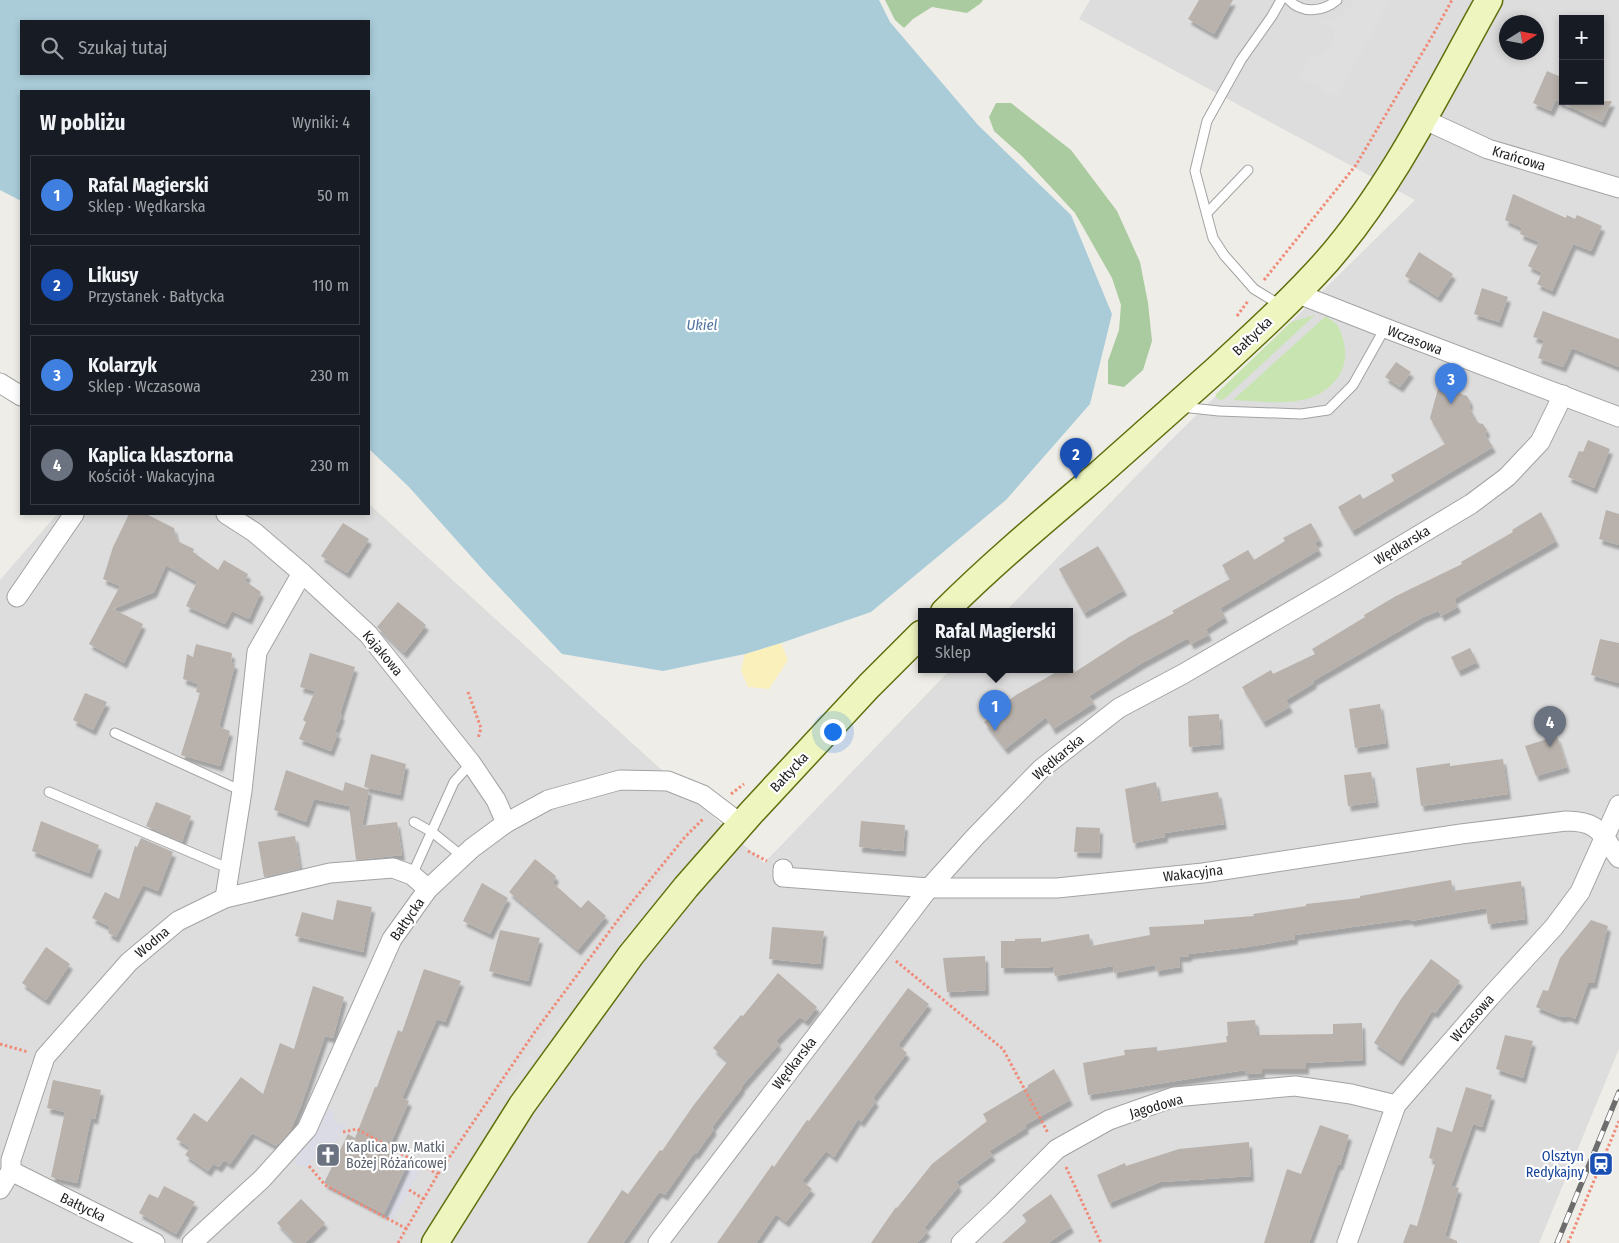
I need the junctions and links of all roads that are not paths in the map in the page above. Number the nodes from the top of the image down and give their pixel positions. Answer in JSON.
{"nodes":[{"id":1,"x":1281,"y":0,"type":"edge"},
{"id":2,"x":1289,"y":0,"type":"edge"},
{"id":3,"x":1337,"y":0,"type":"edge"},
{"id":4,"x":1489,"y":0,"type":"edge"},
{"id":5,"x":1423,"y":119,"type":"junction"},
{"id":6,"x":1248,"y":170,"type":"dead end"},
{"id":7,"x":1619,"y":188,"type":"edge"},
{"id":8,"x":1207,"y":214,"type":"junction"},
{"id":9,"x":1289,"y":300,"type":"junction"},
{"id":10,"x":1385,"y":328,"type":"junction"},
{"id":11,"x":0,"y":383,"type":"edge"},
{"id":12,"x":20,"y":395,"type":"edge"},
{"id":13,"x":1562,"y":395,"type":"junction"},
{"id":14,"x":1176,"y":406,"type":"junction"},
{"id":15,"x":1619,"y":417,"type":"edge"},
{"id":16,"x":73,"y":515,"type":"edge"},
{"id":17,"x":228,"y":515,"type":"edge"},
{"id":18,"x":302,"y":573,"type":"junction"},
{"id":19,"x":17,"y":597,"type":"dead end"},
{"id":20,"x":948,"y":608,"type":"edge"},
{"id":21,"x":918,"y":637,"type":"edge"},
{"id":22,"x":115,"y":732,"type":"dead end"},
{"id":23,"x":471,"y":763,"type":"junction"},
{"id":24,"x":242,"y":791,"type":"junction"},
{"id":25,"x":49,"y":792,"type":"dead end"},
{"id":26,"x":1619,"y":805,"type":"edge"},
{"id":27,"x":414,"y":822,"type":"dead end"},
{"id":28,"x":506,"y":823,"type":"junction"},
{"id":29,"x":741,"y":824,"type":"junction"},
{"id":30,"x":432,"y":832,"type":"junction"},
{"id":31,"x":1605,"y":836,"type":"junction"},
{"id":32,"x":462,"y":856,"type":"junction"},
{"id":33,"x":1619,"y":858,"type":"edge"},
{"id":34,"x":230,"y":869,"type":"junction"},
{"id":35,"x":783,"y":869,"type":"dead end"},
{"id":36,"x":412,"y":875,"type":"junction"},
{"id":37,"x":428,"y":888,"type":"junction"},
{"id":38,"x":929,"y":888,"type":"junction"},
{"id":39,"x":225,"y":898,"type":"junction"},
{"id":40,"x":1396,"y":1105,"type":"junction"},
{"id":41,"x":8,"y":1162,"type":"edge"},
{"id":42,"x":0,"y":1189,"type":"edge"},
{"id":43,"x":155,"y":1243,"type":"edge"},
{"id":44,"x":192,"y":1243,"type":"edge"},
{"id":45,"x":435,"y":1243,"type":"edge"},
{"id":46,"x":658,"y":1243,"type":"edge"},
{"id":47,"x":961,"y":1243,"type":"edge"},
{"id":48,"x":1347,"y":1243,"type":"edge"}],
"edges":[{"from":1,"to":8,"type":"lane"},
{"from":2,"to":3,"type":"lane"},
{"from":4,"to":5,"type":"main road","name":"Bałtycka"},
{"from":5,"to":7,"type":"street","name":"Krańcowa"},
{"from":5,"to":9,"type":"main road","name":"Bałtycka"},
{"from":6,"to":8,"type":"lane"},
{"from":8,"to":9,"type":"lane"},
{"from":9,"to":10,"type":"street","name":"Wczasowa"},
{"from":9,"to":14,"type":"main road","name":"Bałtycka"},
{"from":10,"to":13,"type":"street","name":"Wczasowa"},
{"from":10,"to":14,"type":"lane"},
{"from":11,"to":12,"type":"street"},
{"from":13,"to":15,"type":"street","name":"Wczasowa"},
{"from":13,"to":38,"type":"street","name":"Wędkarska"},
{"from":14,"to":20,"type":"main road","name":"Bałtycka"},
{"from":16,"to":19,"type":"street"},
{"from":17,"to":18,"type":"street","name":"Kajakowa"},
{"from":18,"to":23,"type":"street","name":"Kajakowa"},
{"from":18,"to":24,"type":"street"},
{"from":21,"to":29,"type":"main road","name":"Bałtycka"},
{"from":22,"to":24,"type":"lane"},
{"from":23,"to":28,"type":"street","name":"Kajakowa"},
{"from":23,"to":30,"type":"lane"},
{"from":24,"to":34,"type":"street"},
{"from":25,"to":34,"type":"lane"},
{"from":26,"to":31,"type":"street","name":"Wczasowa"},
{"from":27,"to":30,"type":"lane"},
{"from":28,"to":29,"type":"street","name":"Bałtycka"},
{"from":28,"to":32,"type":"street","name":"Bałtycka"},
{"from":29,"to":45,"type":"main road","name":"Bałtycka"},
{"from":30,"to":32,"type":"lane"},
{"from":30,"to":36,"type":"lane"},
{"from":31,"to":33,"type":"street"},
{"from":31,"to":38,"type":"street","name":"Wakacyjna"},
{"from":31,"to":40,"type":"street","name":"Wczasowa"},
{"from":32,"to":37,"type":"street","name":"Bałtycka"},
{"from":34,"to":39,"type":"street"},
{"from":35,"to":38,"type":"street","name":"Wakacyjna"},
{"from":36,"to":37,"type":"street","name":"Wodna"},
{"from":36,"to":39,"type":"street","name":"Wodna"},
{"from":37,"to":44,"type":"street","name":"Bałtycka"},
{"from":38,"to":46,"type":"street","name":"Wędkarska"},
{"from":39,"to":41,"type":"street","name":"Wodna"},
{"from":40,"to":47,"type":"street","name":"Jagodowa"},
{"from":40,"to":48,"type":"street","name":"Wczasowa"},
{"from":41,"to":42,"type":"street","name":"Wodna"},
{"from":41,"to":43,"type":"street","name":"Bałtycka"}]}
